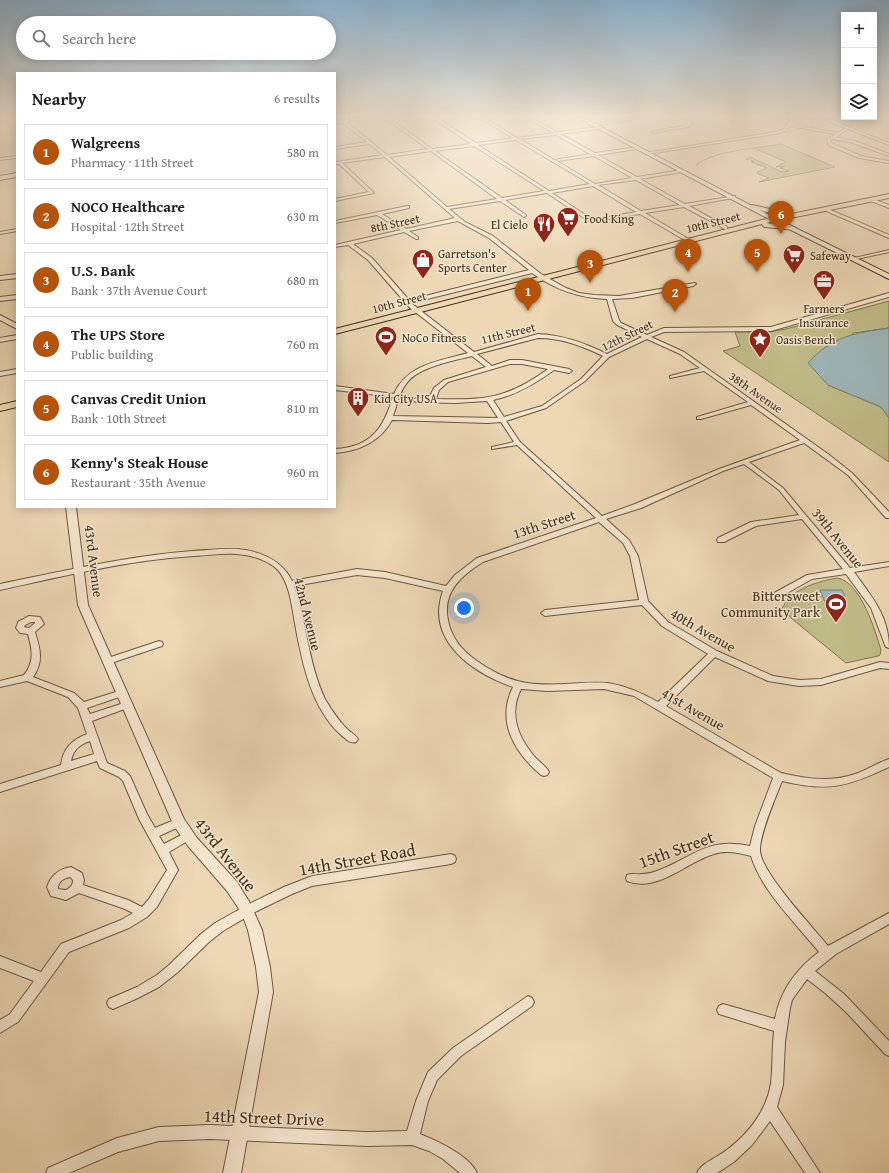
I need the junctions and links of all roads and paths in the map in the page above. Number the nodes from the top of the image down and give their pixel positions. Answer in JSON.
{"nodes":[{"id":1,"x":347,"y":172,"type":"edge"},
{"id":2,"x":404,"y":172,"type":"edge"},
{"id":3,"x":462,"y":172,"type":"edge"},
{"id":4,"x":517,"y":172,"type":"edge"},
{"id":5,"x":571,"y":172,"type":"edge"},
{"id":6,"x":625,"y":172,"type":"edge"},
{"id":7,"x":677,"y":172,"type":"edge"},
{"id":8,"x":683,"y":172,"type":"edge"},
{"id":9,"x":16,"y":175,"type":"edge"},
{"id":10,"x":0,"y":178,"type":"edge"},
{"id":11,"x":636,"y":178,"type":"junction"},
{"id":12,"x":593,"y":185,"type":"junction"},
{"id":13,"x":548,"y":192,"type":"junction"},
{"id":14,"x":889,"y":194,"type":"edge"},
{"id":15,"x":733,"y":197,"type":"junction"},
{"id":16,"x":864,"y":198,"type":"junction"},
{"id":17,"x":336,"y":200,"type":"edge"},
{"id":18,"x":502,"y":200,"type":"junction"},
{"id":19,"x":872,"y":200,"type":"junction"},
{"id":20,"x":685,"y":205,"type":"junction"},
{"id":21,"x":845,"y":205,"type":"junction"},
{"id":22,"x":407,"y":207,"type":"dead end"},
{"id":23,"x":752,"y":207,"type":"junction"},
{"id":24,"x":889,"y":207,"type":"edge"},
{"id":25,"x":447,"y":208,"type":"junction"},
{"id":26,"x":826,"y":209,"type":"junction"},
{"id":27,"x":804,"y":210,"type":"junction"},
{"id":28,"x":378,"y":213,"type":"junction"},
{"id":29,"x":639,"y":213,"type":"junction"},
{"id":30,"x":524,"y":216,"type":"dead end"},
{"id":31,"x":771,"y":218,"type":"junction"},
{"id":32,"x":459,"y":219,"type":"junction"},
{"id":33,"x":336,"y":222,"type":"edge"},
{"id":34,"x":744,"y":227,"type":"junction"},
{"id":35,"x":725,"y":228,"type":"junction"},
{"id":36,"x":794,"y":229,"type":"junction"},
{"id":37,"x":16,"y":230,"type":"edge"},
{"id":38,"x":404,"y":231,"type":"junction"},
{"id":39,"x":0,"y":232,"type":"edge"},
{"id":40,"x":889,"y":237,"type":"edge"},
{"id":41,"x":416,"y":238,"type":"dead end"},
{"id":42,"x":685,"y":240,"type":"junction"},
{"id":43,"x":349,"y":243,"type":"junction"},
{"id":44,"x":336,"y":246,"type":"edge"},
{"id":45,"x":889,"y":250,"type":"edge"},
{"id":46,"x":852,"y":259,"type":"junction"},
{"id":47,"x":537,"y":275,"type":"junction"},
{"id":48,"x":16,"y":276,"type":"edge"},
{"id":49,"x":889,"y":277,"type":"edge"},
{"id":50,"x":0,"y":278,"type":"edge"},
{"id":51,"x":693,"y":284,"type":"dead end"},
{"id":52,"x":889,"y":295,"type":"edge"},
{"id":53,"x":16,"y":296,"type":"edge"},
{"id":54,"x":609,"y":298,"type":"junction"},
{"id":55,"x":0,"y":299,"type":"edge"},
{"id":56,"x":413,"y":306,"type":"junction"},
{"id":57,"x":0,"y":318,"type":"edge"},
{"id":58,"x":16,"y":326,"type":"edge"},
{"id":59,"x":336,"y":327,"type":"edge"},
{"id":60,"x":336,"y":332,"type":"edge"},
{"id":61,"x":16,"y":337,"type":"edge"},
{"id":62,"x":645,"y":337,"type":"junction"},
{"id":63,"x":0,"y":340,"type":"edge"},
{"id":64,"x":473,"y":354,"type":"junction"},
{"id":65,"x":607,"y":356,"type":"junction"},
{"id":66,"x":491,"y":368,"type":"junction"},
{"id":67,"x":553,"y":368,"type":"junction"},
{"id":68,"x":705,"y":369,"type":"junction"},
{"id":69,"x":16,"y":371,"type":"edge"},
{"id":70,"x":569,"y":371,"type":"dead end"},
{"id":71,"x":0,"y":374,"type":"edge"},
{"id":72,"x":672,"y":377,"type":"dead end"},
{"id":73,"x":336,"y":388,"type":"edge"},
{"id":74,"x":396,"y":396,"type":"junction"},
{"id":75,"x":416,"y":400,"type":"dead end"},
{"id":76,"x":432,"y":400,"type":"junction"},
{"id":77,"x":490,"y":401,"type":"junction"},
{"id":78,"x":752,"y":403,"type":"junction"},
{"id":79,"x":16,"y":404,"type":"edge"},
{"id":80,"x":0,"y":408,"type":"edge"},
{"id":81,"x":16,"y":409,"type":"edge"},
{"id":82,"x":0,"y":413,"type":"edge"},
{"id":83,"x":390,"y":418,"type":"junction"},
{"id":84,"x":699,"y":418,"type":"dead end"},
{"id":85,"x":501,"y":420,"type":"junction"},
{"id":86,"x":805,"y":440,"type":"junction"},
{"id":87,"x":518,"y":443,"type":"junction"},
{"id":88,"x":494,"y":448,"type":"dead end"},
{"id":89,"x":336,"y":451,"type":"edge"},
{"id":90,"x":745,"y":462,"type":"junction"},
{"id":91,"x":71,"y":508,"type":"edge"},
{"id":92,"x":889,"y":516,"type":"edge"},
{"id":93,"x":804,"y":517,"type":"junction"},
{"id":94,"x":602,"y":519,"type":"junction"},
{"id":95,"x":721,"y":540,"type":"dead end"},
{"id":96,"x":889,"y":564,"type":"edge"},
{"id":97,"x":848,"y":570,"type":"junction"},
{"id":98,"x":79,"y":571,"type":"junction"},
{"id":99,"x":290,"y":584,"type":"junction"},
{"id":100,"x":0,"y":587,"type":"edge"},
{"id":101,"x":447,"y":589,"type":"junction"},
{"id":102,"x":770,"y":599,"type":"dead end"},
{"id":103,"x":644,"y":602,"type":"junction"},
{"id":104,"x":545,"y":613,"type":"dead end"},
{"id":105,"x":31,"y":631,"type":"dead end"},
{"id":106,"x":159,"y":644,"type":"dead end"},
{"id":107,"x":889,"y":645,"type":"edge"},
{"id":108,"x":714,"y":654,"type":"junction"},
{"id":109,"x":108,"y":661,"type":"junction"},
{"id":110,"x":889,"y":666,"type":"edge"},
{"id":111,"x":27,"y":678,"type":"junction"},
{"id":112,"x":0,"y":684,"type":"edge"},
{"id":113,"x":518,"y":685,"type":"junction"},
{"id":114,"x":122,"y":693,"type":"junction"},
{"id":115,"x":127,"y":705,"type":"junction"},
{"id":116,"x":82,"y":706,"type":"junction"},
{"id":117,"x":660,"y":706,"type":"junction"},
{"id":118,"x":87,"y":719,"type":"junction"},
{"id":119,"x":91,"y":736,"type":"junction"},
{"id":120,"x":353,"y":739,"type":"dead end"},
{"id":121,"x":99,"y":756,"type":"junction"},
{"id":122,"x":889,"y":762,"type":"edge"},
{"id":123,"x":65,"y":767,"type":"junction"},
{"id":124,"x":544,"y":772,"type":"dead end"},
{"id":125,"x":779,"y":776,"type":"junction"},
{"id":126,"x":0,"y":788,"type":"edge"},
{"id":127,"x":179,"y":822,"type":"junction"},
{"id":128,"x":153,"y":834,"type":"junction"},
{"id":129,"x":187,"y":836,"type":"junction"},
{"id":130,"x":163,"y":850,"type":"junction"},
{"id":131,"x":755,"y":852,"type":"junction"},
{"id":132,"x":450,"y":859,"type":"dead end"},
{"id":133,"x":631,"y":878,"type":"dead end"},
{"id":134,"x":77,"y":888,"type":"dead end"},
{"id":135,"x":247,"y":910,"type":"junction"},
{"id":136,"x":143,"y":913,"type":"junction"},
{"id":137,"x":889,"y":918,"type":"edge"},
{"id":138,"x":827,"y":953,"type":"junction"},
{"id":139,"x":0,"y":962,"type":"edge"},
{"id":140,"x":806,"y":971,"type":"junction"},
{"id":141,"x":42,"y":978,"type":"junction"},
{"id":142,"x":528,"y":1002,"type":"dead end"},
{"id":143,"x":113,"y":1003,"type":"dead end"},
{"id":144,"x":723,"y":1010,"type":"dead end"},
{"id":145,"x":0,"y":1027,"type":"edge"},
{"id":146,"x":781,"y":1027,"type":"junction"},
{"id":147,"x":889,"y":1050,"type":"edge"},
{"id":148,"x":770,"y":1109,"type":"junction"},
{"id":149,"x":241,"y":1133,"type":"junction"},
{"id":150,"x":412,"y":1138,"type":"junction"},
{"id":151,"x":53,"y":1173,"type":"edge"},
{"id":152,"x":232,"y":1173,"type":"edge"},
{"id":153,"x":470,"y":1173,"type":"edge"},
{"id":154,"x":704,"y":1173,"type":"edge"},
{"id":155,"x":813,"y":1173,"type":"edge"}],
"edges":[{"from":1,"to":17,"type":"street"},
{"from":2,"to":25,"type":"street"},
{"from":3,"to":18,"type":"street"},
{"from":4,"to":13,"type":"street"},
{"from":5,"to":12,"type":"street"},
{"from":6,"to":11,"type":"street"},
{"from":7,"to":11,"type":"street"},
{"from":8,"to":15,"type":"main road"},
{"from":9,"to":10,"type":"main road"},
{"from":11,"to":12,"type":"street"},
{"from":11,"to":20,"type":"street"},
{"from":12,"to":13,"type":"street"},
{"from":12,"to":29,"type":"street"},
{"from":13,"to":18,"type":"street"},
{"from":13,"to":29,"type":"street"},
{"from":14,"to":16,"type":"main road","name":"10th Street"},
{"from":14,"to":19,"type":"main road","name":"10th Street"},
{"from":15,"to":20,"type":"street"},
{"from":15,"to":23,"type":"main road"},
{"from":16,"to":21,"type":"main road"},
{"from":16,"to":27,"type":"main road","name":"10th Street"},
{"from":18,"to":25,"type":"street"},
{"from":18,"to":30,"type":"street"},
{"from":19,"to":21,"type":"main road","name":"10th Street"},
{"from":19,"to":24,"type":"street"},
{"from":20,"to":29,"type":"street"},
{"from":20,"to":35,"type":"street"},
{"from":21,"to":26,"type":"main road","name":"10th Street"},
{"from":22,"to":28,"type":"street"},
{"from":23,"to":27,"type":"main road"},
{"from":23,"to":31,"type":"main road"},
{"from":25,"to":32,"type":"street"},
{"from":26,"to":31,"type":"main road","name":"10th Street"},
{"from":26,"to":40,"type":"street"},
{"from":27,"to":31,"type":"main road","name":"10th Street"},
{"from":28,"to":33,"type":"street"},
{"from":28,"to":38,"type":"street"},
{"from":29,"to":42,"type":"street"},
{"from":31,"to":34,"type":"main road","name":"10th Street"},
{"from":31,"to":35,"type":"main road","name":"10th Street"},
{"from":31,"to":36,"type":"main road"},
{"from":32,"to":38,"type":"street","name":"8th Street"},
{"from":32,"to":47,"type":"street"},
{"from":34,"to":36,"type":"main road"},
{"from":34,"to":42,"type":"main road","name":"10th Street"},
{"from":35,"to":42,"type":"main road","name":"10th Street"},
{"from":36,"to":46,"type":"main road"},
{"from":37,"to":39,"type":"street"},
{"from":38,"to":41,"type":"street"},
{"from":38,"to":43,"type":"street","name":"8th Street"},
{"from":42,"to":47,"type":"main road","name":"10th Street"},
{"from":43,"to":44,"type":"street","name":"8th Street"},
{"from":43,"to":56,"type":"street"},
{"from":45,"to":46,"type":"street"},
{"from":46,"to":49,"type":"main road"},
{"from":47,"to":54,"type":"street"},
{"from":47,"to":56,"type":"main road","name":"10th Street"},
{"from":47,"to":56,"type":"street","name":"10th Street"},
{"from":48,"to":50,"type":"street"},
{"from":51,"to":54,"type":"street"},
{"from":52,"to":62,"type":"street","name":"12th Street"},
{"from":53,"to":55,"type":"street"},
{"from":54,"to":62,"type":"street","name":"38th Avenue"},
{"from":56,"to":59,"type":"main road","name":"10th Street"},
{"from":56,"to":60,"type":"main road","name":"10th Street"},
{"from":56,"to":64,"type":"street"},
{"from":57,"to":58,"type":"street"},
{"from":61,"to":63,"type":"street"},
{"from":62,"to":65,"type":"street","name":"12th Street"},
{"from":62,"to":68,"type":"street","name":"38th Avenue"},
{"from":64,"to":65,"type":"street","name":"11th Street"},
{"from":64,"to":66,"type":"street"},
{"from":64,"to":74,"type":"street","name":"11th Street"},
{"from":65,"to":85,"type":"street","name":"12th Street"},
{"from":66,"to":67,"type":"street"},
{"from":66,"to":76,"type":"street"},
{"from":67,"to":70,"type":"street"},
{"from":67,"to":77,"type":"street"},
{"from":68,"to":72,"type":"street"},
{"from":68,"to":78,"type":"street","name":"38th Avenue"},
{"from":69,"to":71,"type":"street"},
{"from":73,"to":74,"type":"street"},
{"from":74,"to":83,"type":"street","name":"11th Street"},
{"from":75,"to":76,"type":"street"},
{"from":76,"to":77,"type":"street"},
{"from":77,"to":85,"type":"street"},
{"from":78,"to":84,"type":"street"},
{"from":78,"to":86,"type":"street","name":"38th Avenue"},
{"from":79,"to":80,"type":"main road"},
{"from":81,"to":82,"type":"main road"},
{"from":83,"to":85,"type":"street","name":"12th Street"},
{"from":83,"to":89,"type":"street","name":"11th Street"},
{"from":85,"to":87,"type":"street"},
{"from":86,"to":90,"type":"street","name":"13th Street"},
{"from":86,"to":92,"type":"street","name":"38th Avenue"},
{"from":87,"to":88,"type":"street"},
{"from":87,"to":94,"type":"street"},
{"from":90,"to":93,"type":"street","name":"39th Avenue"},
{"from":90,"to":94,"type":"street","name":"13th Street"},
{"from":91,"to":98,"type":"street","name":"43rd Avenue"},
{"from":93,"to":95,"type":"street"},
{"from":93,"to":97,"type":"street","name":"39th Avenue"},
{"from":94,"to":101,"type":"street","name":"13th Street"},
{"from":94,"to":103,"type":"street"},
{"from":96,"to":97,"type":"street"},
{"from":97,"to":102,"type":"street"},
{"from":97,"to":107,"type":"street","name":"39th Avenue"},
{"from":98,"to":99,"type":"street","name":"42nd Avenue"},
{"from":98,"to":100,"type":"street","name":"42nd Avenue"},
{"from":98,"to":109,"type":"street","name":"43rd Avenue"},
{"from":99,"to":101,"type":"street"},
{"from":99,"to":120,"type":"street","name":"42nd Avenue"},
{"from":101,"to":113,"type":"street","name":"41st Avenue"},
{"from":103,"to":104,"type":"street"},
{"from":103,"to":108,"type":"street","name":"40th Avenue"},
{"from":105,"to":111,"type":"street"},
{"from":106,"to":109,"type":"street"},
{"from":108,"to":110,"type":"street","name":"40th Avenue"},
{"from":108,"to":117,"type":"street"},
{"from":109,"to":114,"type":"street","name":"43rd Avenue"},
{"from":111,"to":112,"type":"street"},
{"from":111,"to":116,"type":"street"},
{"from":113,"to":117,"type":"street","name":"41st Avenue"},
{"from":113,"to":124,"type":"street"},
{"from":114,"to":115,"type":"street","name":"43rd Avenue"},
{"from":114,"to":116,"type":"street"},
{"from":115,"to":118,"type":"street"},
{"from":115,"to":127,"type":"street","name":"43rd Avenue"},
{"from":116,"to":118,"type":"street"},
{"from":117,"to":125,"type":"street","name":"41st Avenue"},
{"from":118,"to":119,"type":"street"},
{"from":119,"to":121,"type":"street"},
{"from":119,"to":123,"type":"street"},
{"from":121,"to":123,"type":"street"},
{"from":121,"to":128,"type":"street"},
{"from":122,"to":125,"type":"street"},
{"from":123,"to":126,"type":"street"},
{"from":125,"to":131,"type":"street"},
{"from":127,"to":128,"type":"street"},
{"from":127,"to":129,"type":"street","name":"43rd Avenue"},
{"from":128,"to":130,"type":"street"},
{"from":129,"to":130,"type":"street"},
{"from":129,"to":135,"type":"street","name":"43rd Avenue"},
{"from":130,"to":136,"type":"street"},
{"from":131,"to":133,"type":"street","name":"15th Street"},
{"from":131,"to":138,"type":"street"},
{"from":132,"to":135,"type":"street","name":"14th Street Road"},
{"from":134,"to":136,"type":"street"},
{"from":135,"to":143,"type":"street","name":"14th Street Road"},
{"from":135,"to":149,"type":"street","name":"43rd Avenue"},
{"from":136,"to":141,"type":"street"},
{"from":137,"to":138,"type":"street"},
{"from":138,"to":140,"type":"street"},
{"from":139,"to":141,"type":"street"},
{"from":140,"to":146,"type":"street"},
{"from":140,"to":147,"type":"street"},
{"from":141,"to":145,"type":"street"},
{"from":142,"to":150,"type":"street"},
{"from":144,"to":146,"type":"street"},
{"from":146,"to":148,"type":"street"},
{"from":148,"to":154,"type":"street"},
{"from":148,"to":155,"type":"street"},
{"from":149,"to":150,"type":"street","name":"14th Street Drive"},
{"from":149,"to":151,"type":"street","name":"14th Street Drive"},
{"from":149,"to":152,"type":"street","name":"43rd Avenue"},
{"from":150,"to":153,"type":"street","name":"14th Street Drive"}]}
